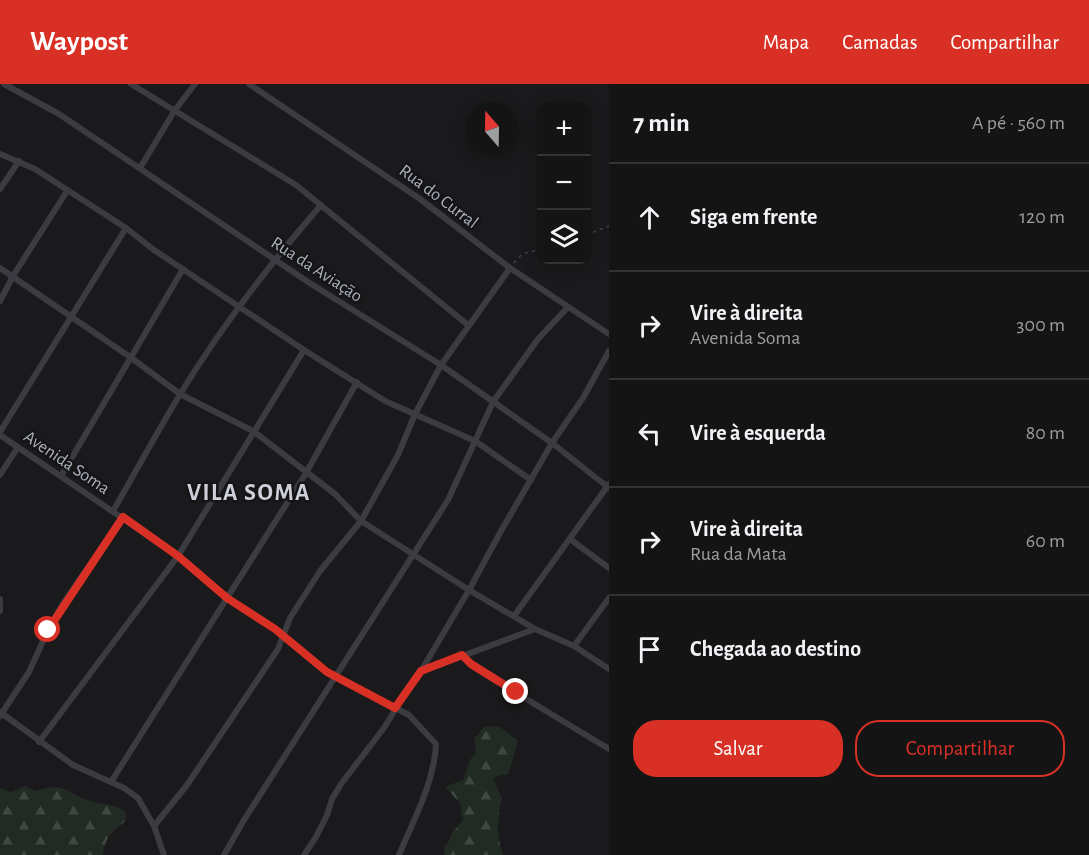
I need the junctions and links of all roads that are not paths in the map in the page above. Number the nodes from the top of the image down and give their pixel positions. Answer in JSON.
{"nodes":[{"id":1,"x":4,"y":84,"type":"edge"},
{"id":2,"x":131,"y":84,"type":"edge"},
{"id":3,"x":195,"y":84,"type":"edge"},
{"id":4,"x":249,"y":84,"type":"edge"},
{"id":5,"x":175,"y":110,"type":"junction"},
{"id":6,"x":0,"y":154,"type":"edge"},
{"id":7,"x":19,"y":161,"type":"junction"},
{"id":8,"x":140,"y":168,"type":"junction"},
{"id":9,"x":0,"y":189,"type":"edge"},
{"id":10,"x":67,"y":191,"type":"junction"},
{"id":11,"x":321,"y":205,"type":"junction"},
{"id":12,"x":126,"y":228,"type":"junction"},
{"id":13,"x":274,"y":259,"type":"junction"},
{"id":14,"x":0,"y":268,"type":"edge"},
{"id":15,"x":510,"y":268,"type":"junction"},
{"id":16,"x":183,"y":269,"type":"junction"},
{"id":17,"x":13,"y":276,"type":"junction"},
{"id":18,"x":0,"y":301,"type":"edge"},
{"id":19,"x":239,"y":306,"type":"junction"},
{"id":20,"x":568,"y":307,"type":"junction"},
{"id":21,"x":71,"y":316,"type":"junction"},
{"id":22,"x":468,"y":325,"type":"junction"},
{"id":23,"x":609,"y":334,"type":"edge"},
{"id":24,"x":304,"y":350,"type":"junction"},
{"id":25,"x":609,"y":351,"type":"edge"},
{"id":26,"x":130,"y":357,"type":"junction"},
{"id":27,"x":441,"y":365,"type":"junction"},
{"id":28,"x":357,"y":382,"type":"junction"},
{"id":29,"x":180,"y":394,"type":"junction"},
{"id":30,"x":493,"y":402,"type":"junction"},
{"id":31,"x":415,"y":414,"type":"junction"},
{"id":32,"x":253,"y":431,"type":"junction"},
{"id":33,"x":0,"y":434,"type":"edge"},
{"id":34,"x":475,"y":441,"type":"junction"},
{"id":35,"x":552,"y":442,"type":"junction"},
{"id":36,"x":18,"y":447,"type":"junction"},
{"id":37,"x":306,"y":473,"type":"junction"},
{"id":38,"x":0,"y":475,"type":"edge"},
{"id":39,"x":61,"y":476,"type":"junction"},
{"id":40,"x":531,"y":480,"type":"junction"},
{"id":41,"x":608,"y":486,"type":"edge"},
{"id":42,"x":113,"y":511,"type":"junction"},
{"id":43,"x":123,"y":517,"type":"junction"},
{"id":44,"x":361,"y":521,"type":"junction"},
{"id":45,"x":570,"y":538,"type":"junction"},
{"id":46,"x":413,"y":554,"type":"junction"},
{"id":47,"x":178,"y":556,"type":"junction"},
{"id":48,"x":609,"y":568,"type":"edge"},
{"id":49,"x":470,"y":590,"type":"junction"},
{"id":50,"x":227,"y":598,"type":"junction"},
{"id":51,"x":609,"y":598,"type":"edge"},
{"id":52,"x":0,"y":599,"type":"edge"},
{"id":53,"x":0,"y":611,"type":"edge"},
{"id":54,"x":514,"y":616,"type":"junction"},
{"id":55,"x":535,"y":629,"type":"junction"},
{"id":56,"x":283,"y":636,"type":"junction"},
{"id":57,"x":574,"y":646,"type":"junction"},
{"id":58,"x":462,"y":655,"type":"junction"},
{"id":59,"x":609,"y":669,"type":"edge"},
{"id":60,"x":421,"y":671,"type":"junction"},
{"id":61,"x":335,"y":678,"type":"junction"},
{"id":62,"x":395,"y":708,"type":"junction"},
{"id":63,"x":1,"y":714,"type":"edge"},
{"id":64,"x":39,"y":742,"type":"junction"},
{"id":65,"x":609,"y":749,"type":"edge"},
{"id":66,"x":111,"y":782,"type":"junction"},
{"id":67,"x":154,"y":826,"type":"junction"},
{"id":68,"x":164,"y":855,"type":"edge"},
{"id":69,"x":224,"y":855,"type":"edge"},
{"id":70,"x":304,"y":855,"type":"edge"},
{"id":71,"x":399,"y":855,"type":"edge"}],
"edges":[{"from":1,"to":8,"type":"street","name":"Rua da Aviação"},
{"from":2,"to":5,"type":"street"},
{"from":3,"to":5,"type":"street"},
{"from":4,"to":15,"type":"street","name":"Rua do Curral"},
{"from":5,"to":8,"type":"street"},
{"from":5,"to":11,"type":"street"},
{"from":6,"to":7,"type":"street"},
{"from":7,"to":9,"type":"street"},
{"from":7,"to":10,"type":"street"},
{"from":8,"to":13,"type":"street","name":"Rua da Aviação"},
{"from":10,"to":12,"type":"street"},
{"from":10,"to":17,"type":"street"},
{"from":11,"to":13,"type":"street"},
{"from":11,"to":22,"type":"street"},
{"from":12,"to":16,"type":"street"},
{"from":12,"to":21,"type":"street"},
{"from":13,"to":19,"type":"street"},
{"from":13,"to":27,"type":"street","name":"Rua da Aviação"},
{"from":14,"to":17,"type":"street"},
{"from":15,"to":20,"type":"street","name":"Rua do Curral"},
{"from":15,"to":22,"type":"street"},
{"from":16,"to":19,"type":"street"},
{"from":16,"to":26,"type":"street"},
{"from":17,"to":18,"type":"street"},
{"from":17,"to":21,"type":"street"},
{"from":19,"to":24,"type":"street"},
{"from":19,"to":29,"type":"street"},
{"from":20,"to":23,"type":"street","name":"Rua do Curral"},
{"from":20,"to":30,"type":"street"},
{"from":21,"to":26,"type":"street"},
{"from":21,"to":33,"type":"street"},
{"from":22,"to":27,"type":"street"},
{"from":24,"to":28,"type":"street"},
{"from":24,"to":32,"type":"street"},
{"from":25,"to":35,"type":"street"},
{"from":26,"to":29,"type":"street"},
{"from":26,"to":39,"type":"street"},
{"from":27,"to":30,"type":"street","name":"Rua da Aviação"},
{"from":27,"to":31,"type":"street"},
{"from":28,"to":31,"type":"street"},
{"from":28,"to":37,"type":"street"},
{"from":29,"to":32,"type":"street"},
{"from":29,"to":42,"type":"street"},
{"from":30,"to":34,"type":"street"},
{"from":30,"to":35,"type":"street","name":"Rua da Aviação"},
{"from":31,"to":34,"type":"street"},
{"from":31,"to":44,"type":"street"},
{"from":32,"to":37,"type":"street"},
{"from":32,"to":47,"type":"street"},
{"from":33,"to":36,"type":"street","name":"Avenida Soma"},
{"from":34,"to":40,"type":"street"},
{"from":34,"to":46,"type":"street"},
{"from":35,"to":40,"type":"street"},
{"from":35,"to":41,"type":"street","name":"Rua da Aviação"},
{"from":36,"to":38,"type":"street"},
{"from":36,"to":39,"type":"street","name":"Avenida Soma"},
{"from":37,"to":44,"type":"street"},
{"from":37,"to":50,"type":"street"},
{"from":39,"to":42,"type":"street","name":"Avenida Soma"},
{"from":40,"to":49,"type":"street"},
{"from":41,"to":45,"type":"street"},
{"from":42,"to":43,"type":"street","name":"Avenida Soma"},
{"from":43,"to":47,"type":"street","name":"Avenida Soma"},
{"from":43,"to":63,"type":"street"},
{"from":44,"to":46,"type":"street"},
{"from":44,"to":56,"type":"street"},
{"from":45,"to":48,"type":"street"},
{"from":45,"to":54,"type":"street"},
{"from":46,"to":49,"type":"street"},
{"from":46,"to":61,"type":"street"},
{"from":47,"to":50,"type":"street","name":"Avenida Soma"},
{"from":47,"to":64,"type":"street"},
{"from":49,"to":54,"type":"street"},
{"from":49,"to":60,"type":"street"},
{"from":50,"to":56,"type":"street","name":"Avenida Soma"},
{"from":50,"to":66,"type":"street"},
{"from":51,"to":57,"type":"street"},
{"from":52,"to":53,"type":"street"},
{"from":54,"to":55,"type":"street"},
{"from":55,"to":57,"type":"street"},
{"from":55,"to":58,"type":"street"},
{"from":56,"to":61,"type":"street","name":"Avenida Soma"},
{"from":56,"to":67,"type":"street"},
{"from":57,"to":59,"type":"street"},
{"from":58,"to":60,"type":"street"},
{"from":58,"to":65,"type":"street"},
{"from":60,"to":62,"type":"street"},
{"from":61,"to":62,"type":"street","name":"Avenida Soma"},
{"from":61,"to":69,"type":"street"},
{"from":62,"to":70,"type":"street"},
{"from":62,"to":71,"type":"street","name":"Avenida Soma"},
{"from":63,"to":64,"type":"street"},
{"from":64,"to":66,"type":"street"},
{"from":66,"to":67,"type":"street"},
{"from":67,"to":68,"type":"street"}]}
